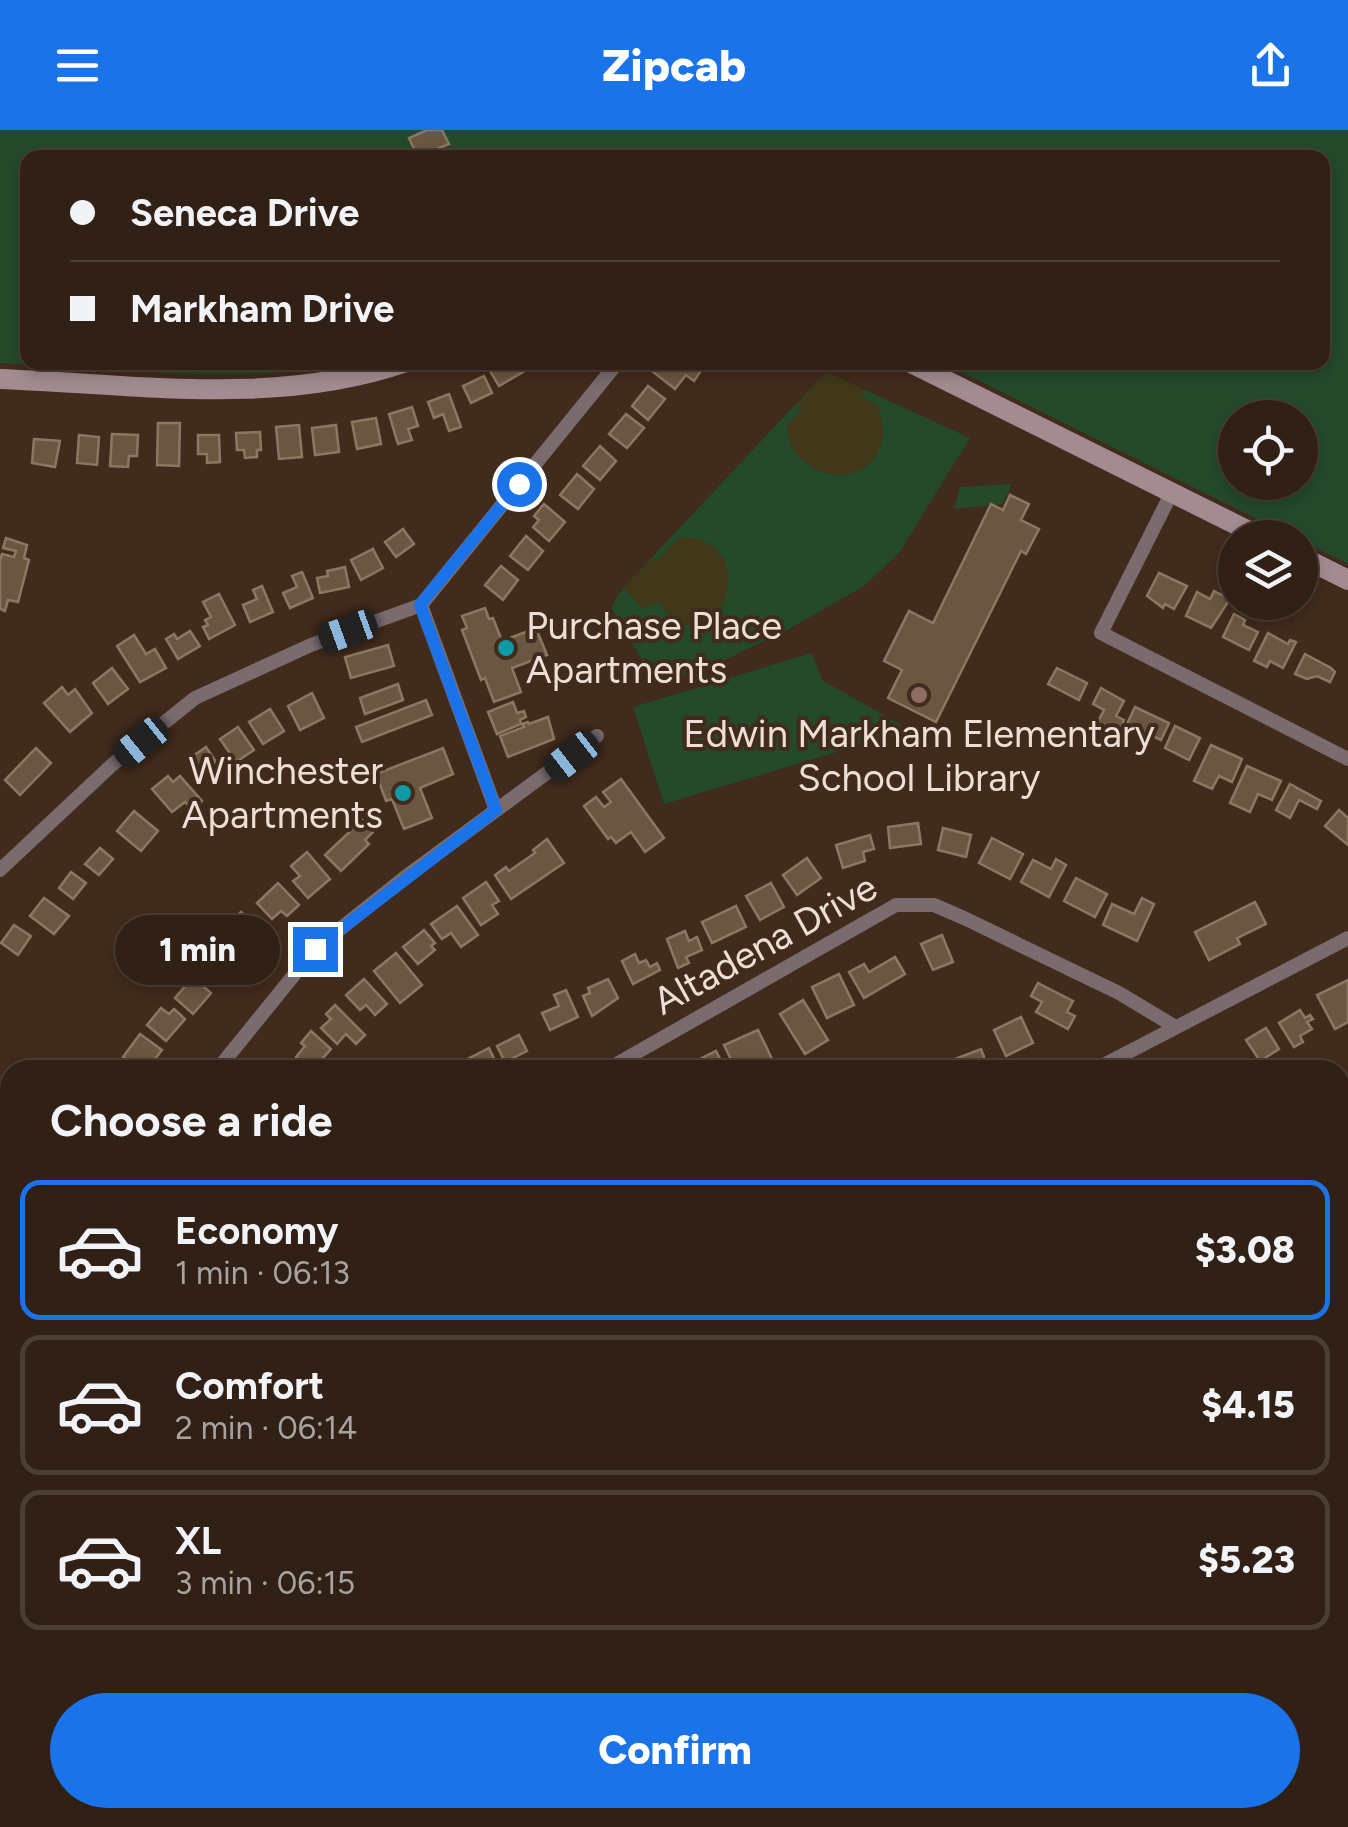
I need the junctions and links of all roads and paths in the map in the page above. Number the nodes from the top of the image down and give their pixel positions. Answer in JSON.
{"nodes":[{"id":1,"x":377,"y":370,"type":"edge"},
{"id":2,"x":611,"y":370,"type":"edge"},
{"id":3,"x":926,"y":370,"type":"edge"},
{"id":4,"x":0,"y":379,"type":"edge"},
{"id":5,"x":1172,"y":492,"type":"junction"},
{"id":6,"x":1227,"y":520,"type":"edge"},
{"id":7,"x":1318,"y":565,"type":"edge"},
{"id":8,"x":1348,"y":580,"type":"edge"},
{"id":9,"x":420,"y":605,"type":"junction"},
{"id":10,"x":597,"y":736,"type":"dead end"},
{"id":11,"x":1348,"y":760,"type":"edge"},
{"id":12,"x":496,"y":810,"type":"junction"},
{"id":13,"x":0,"y":869,"type":"edge"},
{"id":14,"x":1348,"y":938,"type":"edge"},
{"id":15,"x":1174,"y":1026,"type":"junction"},
{"id":16,"x":225,"y":1060,"type":"edge"},
{"id":17,"x":624,"y":1060,"type":"edge"},
{"id":18,"x":1112,"y":1060,"type":"edge"}],
"edges":[{"from":1,"to":4,"type":"street"},
{"from":2,"to":9,"type":"street"},
{"from":3,"to":5,"type":"street"},
{"from":5,"to":6,"type":"street"},
{"from":5,"to":11,"type":"street"},
{"from":7,"to":8,"type":"street"},
{"from":9,"to":12,"type":"street"},
{"from":9,"to":13,"type":"street"},
{"from":10,"to":12,"type":"street"},
{"from":12,"to":16,"type":"street"},
{"from":14,"to":15,"type":"street"},
{"from":15,"to":17,"type":"street","name":"Altadena Drive"},
{"from":15,"to":18,"type":"street"}]}
